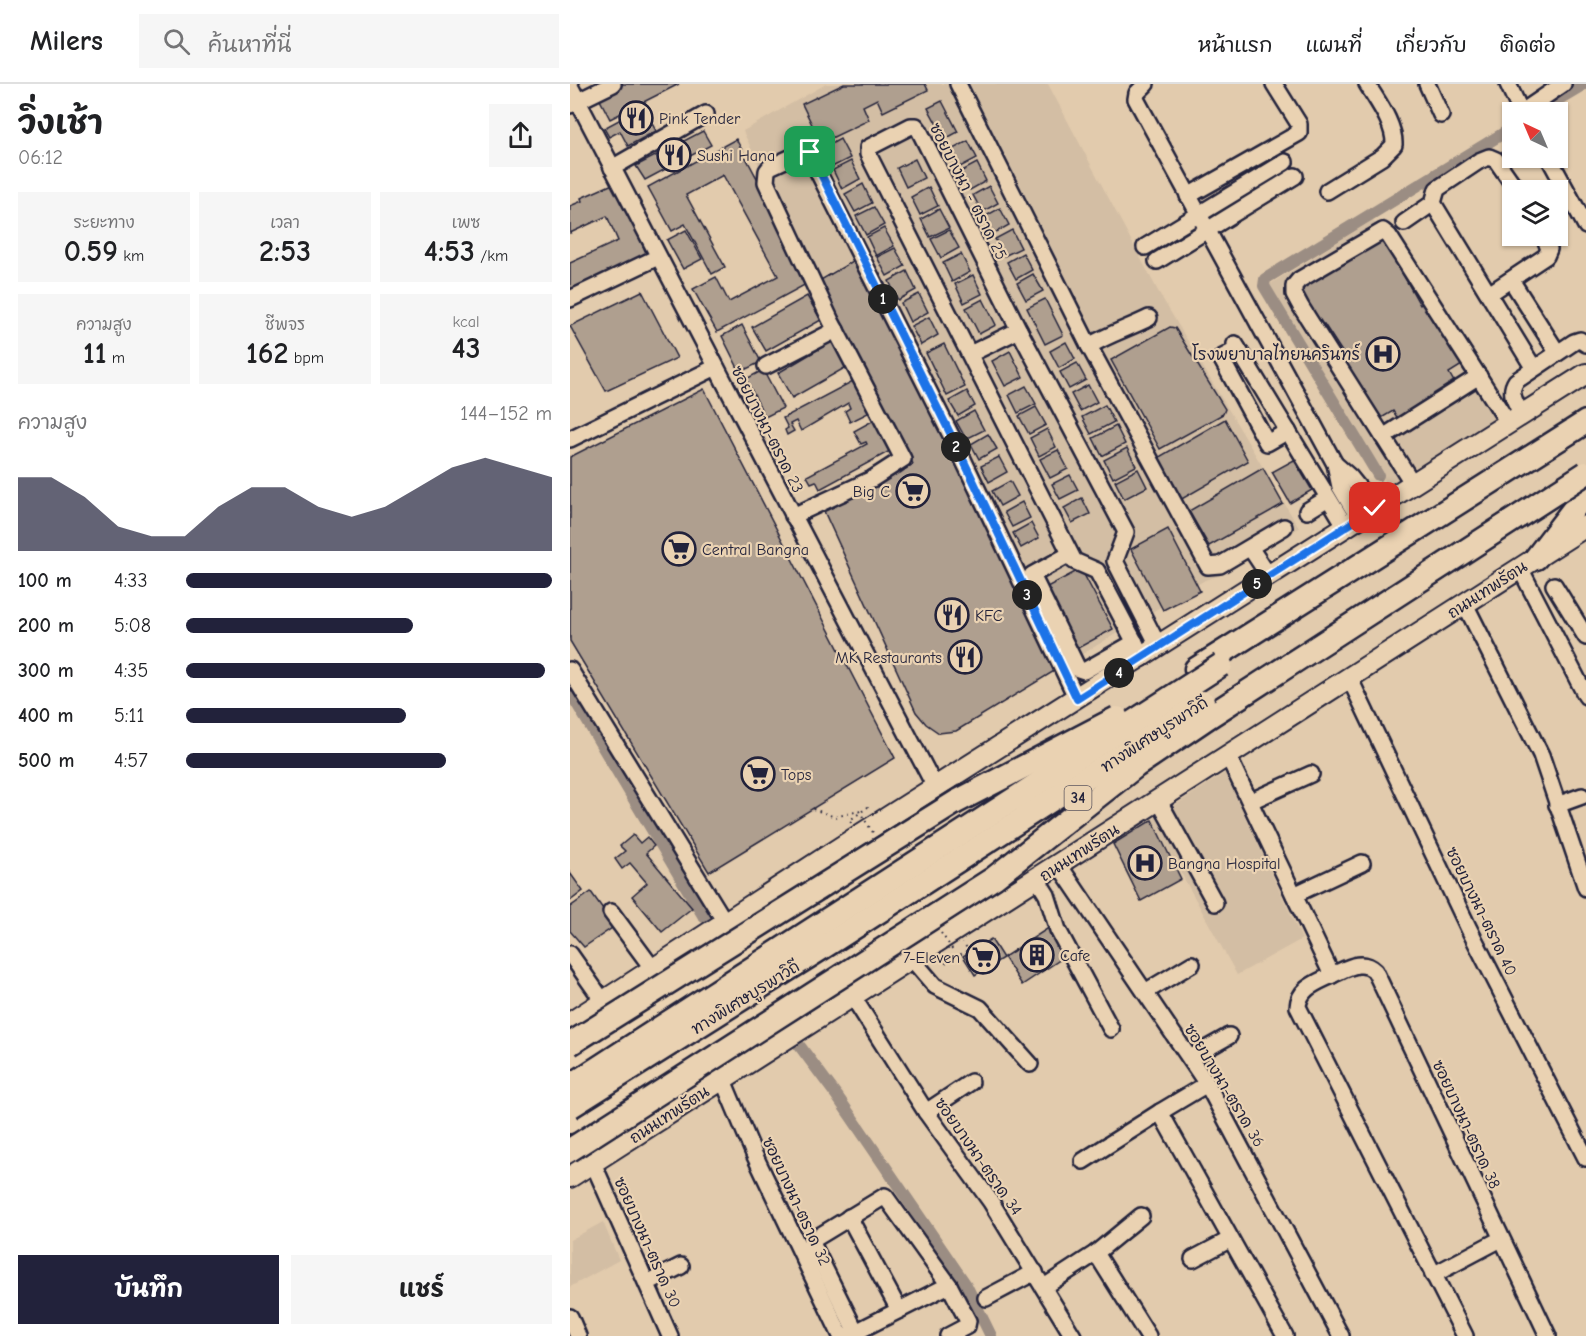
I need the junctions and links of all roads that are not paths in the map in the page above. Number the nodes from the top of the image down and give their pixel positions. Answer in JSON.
{"nodes":[{"id":1,"x":613,"y":84,"type":"edge"},
{"id":2,"x":958,"y":84,"type":"edge"},
{"id":3,"x":1146,"y":84,"type":"edge"},
{"id":4,"x":1274,"y":84,"type":"edge"},
{"id":5,"x":1367,"y":84,"type":"edge"},
{"id":6,"x":1427,"y":84,"type":"edge"},
{"id":7,"x":1508,"y":84,"type":"edge"},
{"id":8,"x":1563,"y":84,"type":"edge"},
{"id":9,"x":570,"y":86,"type":"edge"},
{"id":10,"x":1517,"y":102,"type":"edge"},
{"id":11,"x":1537,"y":102,"type":"edge"},
{"id":12,"x":574,"y":103,"type":"edge"},
{"id":13,"x":706,"y":114,"type":"dead end"},
{"id":14,"x":1441,"y":115,"type":"dead end"},
{"id":15,"x":1284,"y":162,"type":"dead end"},
{"id":16,"x":612,"y":168,"type":"junction"},
{"id":17,"x":1554,"y":168,"type":"edge"},
{"id":18,"x":1295,"y":176,"type":"dead end"},
{"id":19,"x":1509,"y":180,"type":"edge"},
{"id":20,"x":1328,"y":191,"type":"dead end"},
{"id":21,"x":1188,"y":196,"type":"junction"},
{"id":22,"x":1433,"y":203,"type":"junction"},
{"id":23,"x":1198,"y":214,"type":"junction"},
{"id":24,"x":1404,"y":223,"type":"dead end"},
{"id":25,"x":1586,"y":226,"type":"edge"},
{"id":26,"x":1207,"y":231,"type":"junction"},
{"id":27,"x":1548,"y":246,"type":"edge"},
{"id":28,"x":1145,"y":247,"type":"dead end"},
{"id":29,"x":657,"y":257,"type":"junction"},
{"id":30,"x":1157,"y":261,"type":"dead end"},
{"id":31,"x":1510,"y":280,"type":"junction"},
{"id":32,"x":1489,"y":294,"type":"junction"},
{"id":33,"x":570,"y":299,"type":"edge"},
{"id":34,"x":1149,"y":318,"type":"dead end"},
{"id":35,"x":836,"y":330,"type":"junction"},
{"id":36,"x":1019,"y":330,"type":"junction"},
{"id":37,"x":1586,"y":344,"type":"edge"},
{"id":38,"x":1089,"y":346,"type":"junction"},
{"id":39,"x":1557,"y":352,"type":"junction"},
{"id":40,"x":970,"y":354,"type":"junction"},
{"id":41,"x":766,"y":366,"type":"dead end"},
{"id":42,"x":716,"y":367,"type":"junction"},
{"id":43,"x":1533,"y":368,"type":"junction"},
{"id":44,"x":1586,"y":374,"type":"edge"},
{"id":45,"x":1479,"y":376,"type":"junction"},
{"id":46,"x":1515,"y":419,"type":"junction"},
{"id":47,"x":1586,"y":422,"type":"edge"},
{"id":48,"x":1288,"y":431,"type":"junction"},
{"id":49,"x":1383,"y":437,"type":"junction"},
{"id":50,"x":1586,"y":438,"type":"edge"},
{"id":51,"x":570,"y":440,"type":"edge"},
{"id":52,"x":1586,"y":458,"type":"edge"},
{"id":53,"x":1586,"y":473,"type":"edge"},
{"id":54,"x":1413,"y":484,"type":"junction"},
{"id":55,"x":1586,"y":493,"type":"edge"},
{"id":56,"x":1329,"y":498,"type":"junction"},
{"id":57,"x":1307,"y":511,"type":"dead end"},
{"id":58,"x":793,"y":516,"type":"junction"},
{"id":59,"x":1360,"y":518,"type":"junction"},
{"id":60,"x":1586,"y":526,"type":"edge"},
{"id":61,"x":1284,"y":527,"type":"dead end"},
{"id":62,"x":1251,"y":549,"type":"junction"},
{"id":63,"x":1070,"y":554,"type":"junction"},
{"id":64,"x":1528,"y":563,"type":"junction"},
{"id":65,"x":1269,"y":576,"type":"junction"},
{"id":66,"x":1126,"y":583,"type":"junction"},
{"id":67,"x":1554,"y":585,"type":"dead end"},
{"id":68,"x":1109,"y":592,"type":"junction"},
{"id":69,"x":1465,"y":604,"type":"junction"},
{"id":70,"x":1586,"y":637,"type":"edge"},
{"id":71,"x":1159,"y":647,"type":"junction"},
{"id":72,"x":1139,"y":650,"type":"junction"},
{"id":73,"x":1221,"y":665,"type":"junction"},
{"id":74,"x":570,"y":670,"type":"edge"},
{"id":75,"x":1349,"y":677,"type":"junction"},
{"id":76,"x":1582,"y":678,"type":"edge"},
{"id":77,"x":1586,"y":696,"type":"edge"},
{"id":78,"x":1077,"y":699,"type":"junction"},
{"id":79,"x":1228,"y":756,"type":"junction"},
{"id":80,"x":1311,"y":774,"type":"dead end"},
{"id":81,"x":935,"y":787,"type":"junction"},
{"id":82,"x":1582,"y":796,"type":"dead end"},
{"id":83,"x":1159,"y":801,"type":"junction"},
{"id":84,"x":1251,"y":801,"type":"junction"},
{"id":85,"x":1557,"y":805,"type":"junction"},
{"id":86,"x":1362,"y":862,"type":"dead end"},
{"id":87,"x":1059,"y":865,"type":"junction"},
{"id":88,"x":1037,"y":879,"type":"junction"},
{"id":89,"x":1586,"y":888,"type":"edge"},
{"id":90,"x":1294,"y":895,"type":"junction"},
{"id":91,"x":1215,"y":903,"type":"dead end"},
{"id":92,"x":611,"y":912,"type":"dead end"},
{"id":93,"x":725,"y":922,"type":"junction"},
{"id":94,"x":570,"y":954,"type":"edge"},
{"id":95,"x":915,"y":958,"type":"junction"},
{"id":96,"x":827,"y":960,"type":"junction"},
{"id":97,"x":1192,"y":964,"type":"dead end"},
{"id":98,"x":653,"y":969,"type":"junction"},
{"id":99,"x":1332,"y":975,"type":"junction"},
{"id":100,"x":1145,"y":992,"type":"junction"},
{"id":101,"x":853,"y":997,"type":"junction"},
{"id":102,"x":603,"y":1001,"type":"junction"},
{"id":103,"x":570,"y":1023,"type":"edge"},
{"id":104,"x":1111,"y":1029,"type":"dead end"},
{"id":105,"x":1229,"y":1036,"type":"dead end"},
{"id":106,"x":570,"y":1044,"type":"edge"},
{"id":107,"x":1190,"y":1058,"type":"junction"},
{"id":108,"x":1030,"y":1064,"type":"dead end"},
{"id":109,"x":570,"y":1068,"type":"edge"},
{"id":110,"x":723,"y":1080,"type":"junction"},
{"id":111,"x":971,"y":1082,"type":"dead end"},
{"id":112,"x":1207,"y":1084,"type":"junction"},
{"id":113,"x":570,"y":1086,"type":"edge"},
{"id":114,"x":570,"y":1107,"type":"edge"},
{"id":115,"x":926,"y":1112,"type":"junction"},
{"id":116,"x":1160,"y":1112,"type":"junction"},
{"id":117,"x":570,"y":1122,"type":"edge"},
{"id":118,"x":570,"y":1150,"type":"edge"},
{"id":119,"x":1586,"y":1158,"type":"edge"},
{"id":120,"x":1083,"y":1161,"type":"dead end"},
{"id":121,"x":592,"y":1163,"type":"junction"},
{"id":122,"x":570,"y":1177,"type":"edge"},
{"id":123,"x":1141,"y":1216,"type":"dead end"},
{"id":124,"x":849,"y":1217,"type":"junction"},
{"id":125,"x":1501,"y":1239,"type":"junction"},
{"id":126,"x":1229,"y":1240,"type":"junction"},
{"id":127,"x":1096,"y":1253,"type":"junction"},
{"id":128,"x":1193,"y":1259,"type":"dead end"},
{"id":129,"x":681,"y":1266,"type":"dead end"},
{"id":130,"x":1035,"y":1272,"type":"junction"},
{"id":131,"x":1433,"y":1275,"type":"junction"},
{"id":132,"x":646,"y":1283,"type":"junction"},
{"id":133,"x":949,"y":1285,"type":"junction"},
{"id":134,"x":1044,"y":1287,"type":"junction"},
{"id":135,"x":986,"y":1298,"type":"dead end"},
{"id":136,"x":899,"y":1310,"type":"junction"},
{"id":137,"x":570,"y":1317,"type":"edge"},
{"id":138,"x":851,"y":1335,"type":"edge"},
{"id":139,"x":578,"y":1336,"type":"edge"},
{"id":140,"x":670,"y":1336,"type":"edge"},
{"id":141,"x":948,"y":1336,"type":"edge"},
{"id":142,"x":1073,"y":1336,"type":"edge"},
{"id":143,"x":1148,"y":1336,"type":"edge"},
{"id":144,"x":1285,"y":1336,"type":"edge"},
{"id":145,"x":1341,"y":1336,"type":"edge"},
{"id":146,"x":1465,"y":1336,"type":"edge"},
{"id":147,"x":1548,"y":1336,"type":"edge"}],
"edges":[{"from":1,"to":12,"type":"street"},
{"from":2,"to":38,"type":"street"},
{"from":3,"to":21,"type":"street"},
{"from":4,"to":21,"type":"street"},
{"from":5,"to":20,"type":"street"},
{"from":6,"to":14,"type":"street"},
{"from":7,"to":10,"type":"street"},
{"from":8,"to":11,"type":"street"},
{"from":9,"to":12,"type":"street","name":"ซอยบางนา-ตราด 23"},
{"from":12,"to":16,"type":"street","name":"ซอยบางนา-ตราด 23"},
{"from":13,"to":16,"type":"street"},
{"from":15,"to":23,"type":"street"},
{"from":16,"to":29,"type":"street","name":"ซอยบางนา-ตราด 23"},
{"from":17,"to":25,"type":"street"},
{"from":18,"to":26,"type":"street"},
{"from":19,"to":22,"type":"street"},
{"from":21,"to":23,"type":"street"},
{"from":22,"to":24,"type":"street"},
{"from":22,"to":32,"type":"street"},
{"from":23,"to":26,"type":"street"},
{"from":23,"to":28,"type":"street"},
{"from":26,"to":30,"type":"street"},
{"from":26,"to":59,"type":"street"},
{"from":27,"to":31,"type":"street"},
{"from":29,"to":33,"type":"street"},
{"from":29,"to":42,"type":"street","name":"ซอยบางนา-ตราด 23"},
{"from":31,"to":32,"type":"street"},
{"from":31,"to":39,"type":"street"},
{"from":32,"to":43,"type":"street"},
{"from":34,"to":38,"type":"street"},
{"from":35,"to":41,"type":"street"},
{"from":35,"to":58,"type":"street"},
{"from":35,"to":78,"type":"street"},
{"from":36,"to":40,"type":"street"},
{"from":36,"to":40,"type":"street","name":"ซอยบางนา - ตราด 25"},
{"from":36,"to":66,"type":"street","name":"ซอยบางนา - ตราด 25"},
{"from":37,"to":39,"type":"street"},
{"from":38,"to":62,"type":"street"},
{"from":39,"to":43,"type":"street"},
{"from":40,"to":63,"type":"street","name":"ซอยบางนา - ตราด 25"},
{"from":42,"to":51,"type":"street"},
{"from":42,"to":58,"type":"street","name":"ซอยบางนา-ตราด 23"},
{"from":43,"to":46,"type":"street"},
{"from":44,"to":46,"type":"main road"},
{"from":45,"to":46,"type":"street"},
{"from":45,"to":49,"type":"street"},
{"from":45,"to":49,"type":"street"},
{"from":46,"to":54,"type":"main road"},
{"from":47,"to":109,"type":"highway"},
{"from":48,"to":48,"type":"street"},
{"from":48,"to":56,"type":"street"},
{"from":49,"to":54,"type":"street"},
{"from":50,"to":73,"type":"highway","name":"ทางพิเศษบูรพาวิถี"},
{"from":52,"to":114,"type":"highway","name":"ทางพิเศษบูรพาวิถี","bridge":true},
{"from":53,"to":96,"type":"highway","number":"34"},
{"from":53,"to":118,"type":"highway","bridge":true},
{"from":54,"to":59,"type":"main road"},
{"from":55,"to":64,"type":"highway"},
{"from":56,"to":57,"type":"street"},
{"from":56,"to":59,"type":"street"},
{"from":58,"to":81,"type":"street","name":"ซอยบางนา-ตราด 23"},
{"from":59,"to":65,"type":"main road"},
{"from":60,"to":64,"type":"main road","name":"ถนนเทพรัตน"},
{"from":61,"to":62,"type":"street"},
{"from":62,"to":65,"type":"street"},
{"from":63,"to":68,"type":"street","name":"ซอยบางนา - ตราด 25"},
{"from":63,"to":72,"type":"street"},
{"from":64,"to":69,"type":"main road","name":"ถนนเทพรัตน"},
{"from":64,"to":76,"type":"street"},
{"from":65,"to":71,"type":"main road"},
{"from":66,"to":68,"type":"street"},
{"from":66,"to":71,"type":"street","name":"ซอยบางนา - ตราด 25"},
{"from":67,"to":70,"type":"street"},
{"from":68,"to":72,"type":"street","name":"ซอยบางนา - ตราด 25"},
{"from":69,"to":75,"type":"main road","name":"ถนนเทพรัตน"},
{"from":69,"to":85,"type":"street"},
{"from":71,"to":72,"type":"main road"},
{"from":72,"to":78,"type":"main road"},
{"from":73,"to":106,"type":"highway","bridge":true},
{"from":73,"to":113,"type":"highway","name":"ทางพิเศษบูรพาวิถี","bridge":true},
{"from":74,"to":93,"type":"street"},
{"from":75,"to":79,"type":"main road","name":"ถนนเทพรัตน"},
{"from":75,"to":119,"type":"street","name":"ซอยบางนา-ตราด 40"},
{"from":76,"to":77,"type":"street"},
{"from":78,"to":81,"type":"main road"},
{"from":79,"to":83,"type":"main road","name":"ถนนเทพรัตน"},
{"from":79,"to":84,"type":"street"},
{"from":80,"to":84,"type":"street"},
{"from":81,"to":93,"type":"main road"},
{"from":82,"to":85,"type":"street"},
{"from":83,"to":87,"type":"main road","name":"ถนนเทพรัตน"},
{"from":83,"to":91,"type":"street"},
{"from":84,"to":90,"type":"street"},
{"from":85,"to":89,"type":"street"},
{"from":86,"to":90,"type":"street"},
{"from":87,"to":88,"type":"main road","name":"ถนนเทพรัตน"},
{"from":87,"to":100,"type":"street","name":"ซอยบางนา-ตราด 36"},
{"from":88,"to":95,"type":"main road","name":"ถนนเทพรัตน"},
{"from":88,"to":104,"type":"street"},
{"from":90,"to":99,"type":"street"},
{"from":92,"to":98,"type":"street"},
{"from":93,"to":98,"type":"main road"},
{"from":94,"to":102,"type":"street"},
{"from":95,"to":96,"type":"highway"},
{"from":95,"to":101,"type":"main road","name":"ถนนเทพรัตน"},
{"from":95,"to":108,"type":"street"},
{"from":96,"to":117,"type":"highway","number":"34"},
{"from":97,"to":100,"type":"street"},
{"from":98,"to":102,"type":"main road"},
{"from":99,"to":125,"type":"street","name":"ซอยบางนา-ตราด 38"},
{"from":99,"to":131,"type":"street","name":"ซอยบางนา-ตราด 38"},
{"from":100,"to":107,"type":"street","name":"ซอยบางนา-ตราด 36"},
{"from":101,"to":110,"type":"main road","name":"ถนนเทพรัตน"},
{"from":101,"to":115,"type":"street","name":"ซอยบางนา-ตราด 34"},
{"from":102,"to":103,"type":"main road"},
{"from":105,"to":107,"type":"street"},
{"from":107,"to":112,"type":"street","name":"ซอยบางนา-ตราด 36"},
{"from":110,"to":121,"type":"main road","name":"ถนนเทพรัตน"},
{"from":110,"to":138,"type":"street","name":"ซอยบางนา-ตราด 32"},
{"from":111,"to":115,"type":"street"},
{"from":112,"to":116,"type":"street"},
{"from":112,"to":145,"type":"street","name":"ซอยบางนา-ตราด 36"},
{"from":115,"to":130,"type":"street","name":"ซอยบางนา-ตราด 34"},
{"from":116,"to":120,"type":"street"},
{"from":116,"to":126,"type":"street"},
{"from":121,"to":122,"type":"main road","name":"ถนนเทพรัตน"},
{"from":121,"to":132,"type":"street","name":"ซอยบางนา-ตราด 30"},
{"from":123,"to":127,"type":"street"},
{"from":124,"to":133,"type":"street"},
{"from":124,"to":136,"type":"street"},
{"from":124,"to":138,"type":"street"},
{"from":125,"to":131,"type":"street"},
{"from":125,"to":147,"type":"street","name":"ซอยบางนา-ตราด 38"},
{"from":126,"to":128,"type":"street"},
{"from":126,"to":144,"type":"street"},
{"from":127,"to":134,"type":"street"},
{"from":127,"to":143,"type":"street"},
{"from":129,"to":132,"type":"street"},
{"from":130,"to":134,"type":"street","name":"ซอยบางนา-ตราด 34"},
{"from":130,"to":135,"type":"street"},
{"from":131,"to":146,"type":"street","name":"ซอยบางนา-ตราด 38"},
{"from":132,"to":140,"type":"street","name":"ซอยบางนา-ตราด 30"},
{"from":133,"to":136,"type":"street"},
{"from":133,"to":141,"type":"street"},
{"from":134,"to":142,"type":"street","name":"ซอยบางนา-ตราด 34"},
{"from":136,"to":138,"type":"street"},
{"from":137,"to":139,"type":"street"}]}
